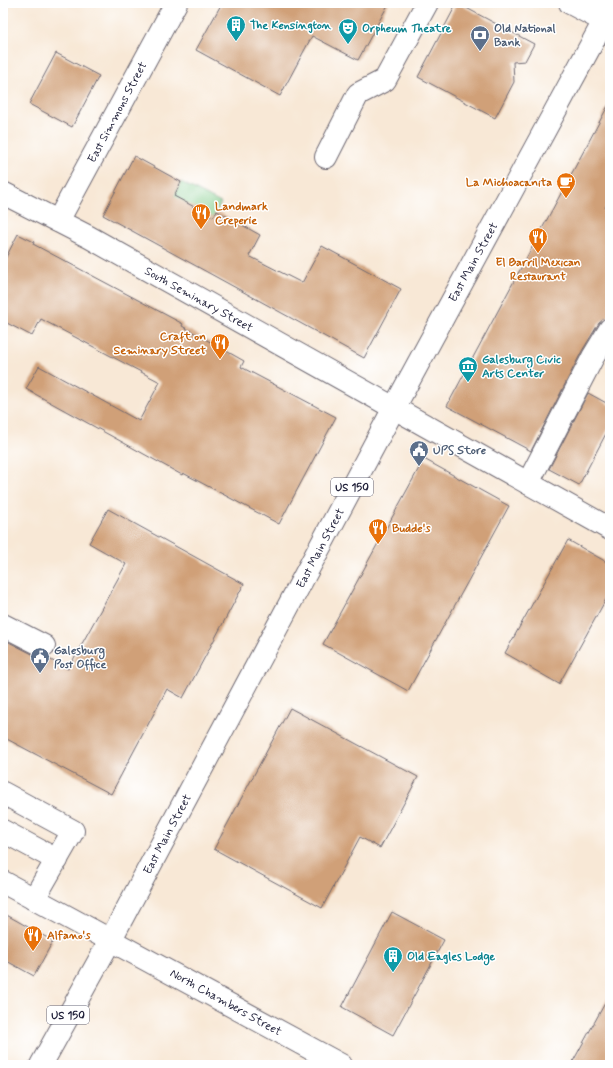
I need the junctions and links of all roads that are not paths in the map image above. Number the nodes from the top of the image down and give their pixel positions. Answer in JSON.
{"nodes":[{"id":1,"x":176,"y":3,"type":"edge"},
{"id":2,"x":427,"y":3,"type":"edge"},
{"id":3,"x":570,"y":3,"type":"edge"},
{"id":4,"x":608,"y":19,"type":"edge"},
{"id":5,"x":326,"y":156,"type":"dead end"},
{"id":6,"x":3,"y":193,"type":"edge"},
{"id":7,"x":58,"y":221,"type":"junction"},
{"id":8,"x":610,"y":329,"type":"edge"},
{"id":9,"x":394,"y":408,"type":"junction"},
{"id":10,"x":528,"y":483,"type":"junction"},
{"id":11,"x":610,"y":529,"type":"edge"},
{"id":12,"x":3,"y":625,"type":"edge"},
{"id":13,"x":44,"y":646,"type":"dead end"},
{"id":14,"x":3,"y":793,"type":"edge"},
{"id":15,"x":3,"y":831,"type":"edge"},
{"id":16,"x":57,"y":860,"type":"junction"},
{"id":17,"x":3,"y":882,"type":"edge"},
{"id":18,"x":34,"y":899,"type":"junction"},
{"id":19,"x":110,"y":939,"type":"junction"},
{"id":20,"x":41,"y":1065,"type":"edge"},
{"id":21,"x":341,"y":1065,"type":"edge"}],
"edges":[{"from":1,"to":7,"type":"street","name":"East Simmons Street"},
{"from":2,"to":5,"type":"street"},
{"from":3,"to":4,"type":"street"},
{"from":4,"to":9,"type":"street","name":"East Main Street","number":"US 150"},
{"from":6,"to":7,"type":"street","name":"South Seminary Street"},
{"from":7,"to":9,"type":"street","name":"South Seminary Street"},
{"from":8,"to":10,"type":"street"},
{"from":9,"to":10,"type":"street","name":"South Seminary Street"},
{"from":9,"to":19,"type":"street","name":"East Main Street","number":"US 150"},
{"from":10,"to":11,"type":"street","name":"South Seminary Street"},
{"from":12,"to":13,"type":"street"},
{"from":14,"to":16,"type":"street"},
{"from":15,"to":16,"type":"street"},
{"from":16,"to":18,"type":"street"},
{"from":17,"to":18,"type":"street","name":"North Chambers Street"},
{"from":18,"to":19,"type":"street","name":"North Chambers Street"},
{"from":19,"to":20,"type":"street","name":"East Main Street","number":"US 150"},
{"from":19,"to":21,"type":"street","name":"North Chambers Street"}]}
